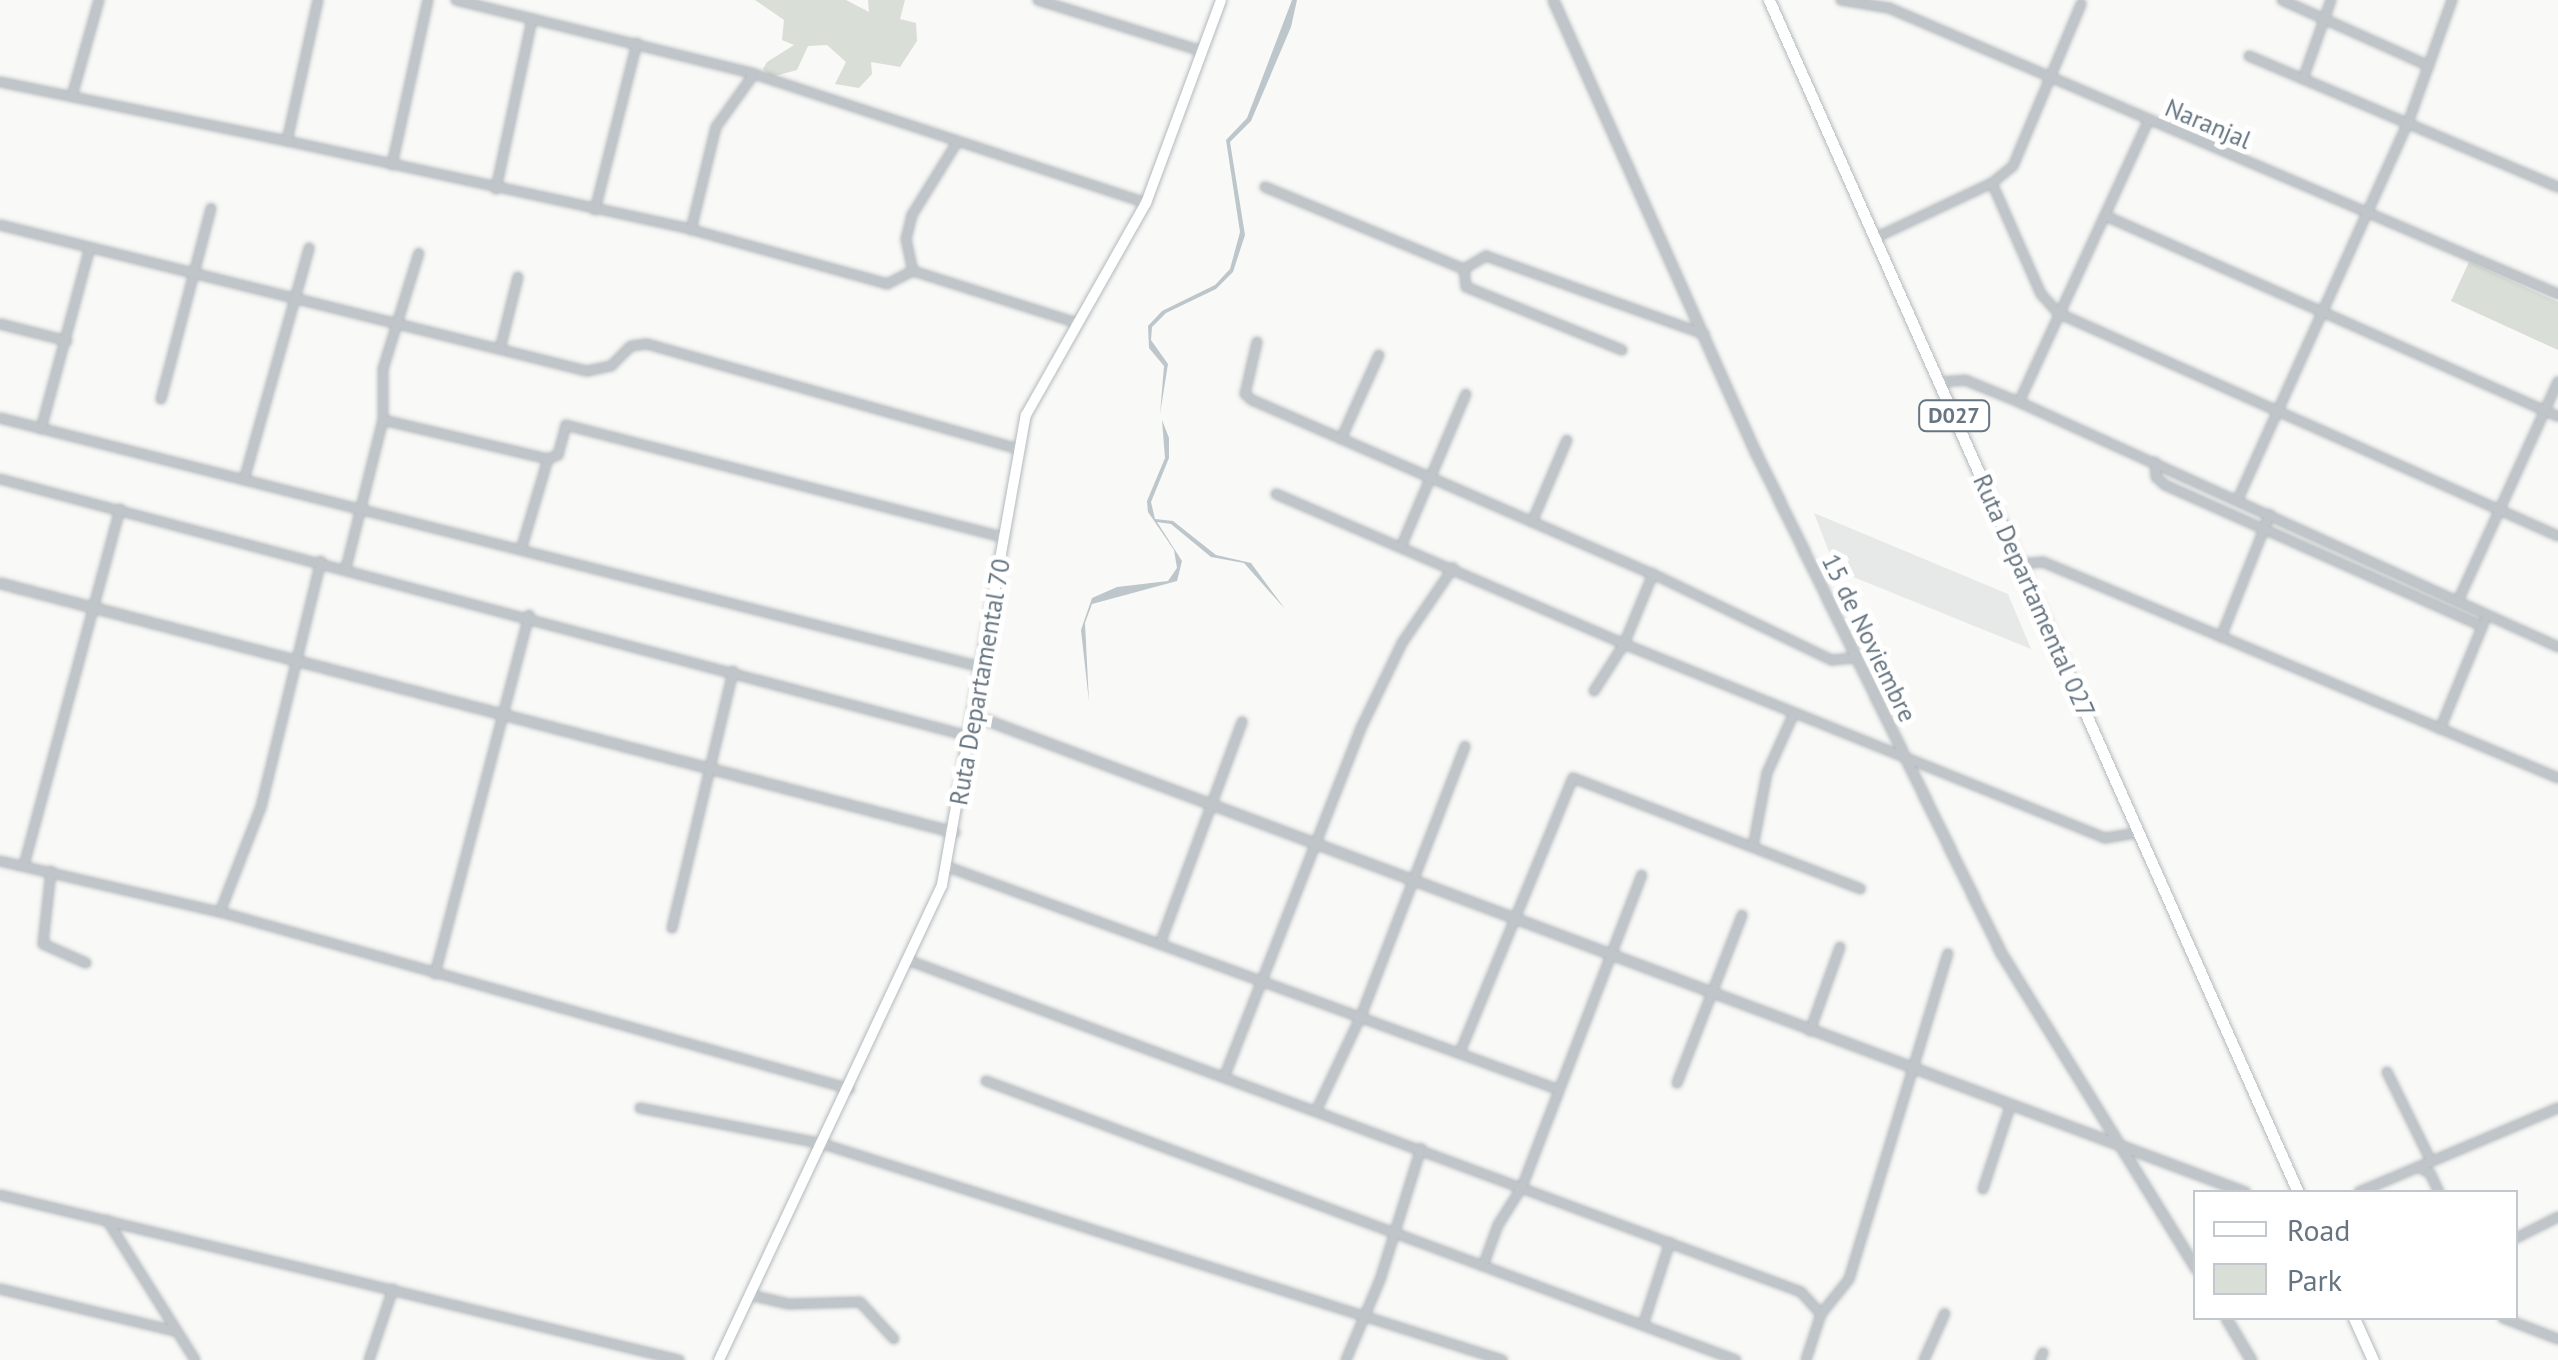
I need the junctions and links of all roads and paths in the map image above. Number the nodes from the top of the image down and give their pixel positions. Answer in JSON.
{"nodes":[{"id":1,"x":100,"y":0,"type":"edge"},
{"id":2,"x":318,"y":0,"type":"edge"},
{"id":3,"x":428,"y":0,"type":"edge"},
{"id":4,"x":456,"y":0,"type":"edge"},
{"id":5,"x":1038,"y":0,"type":"edge"},
{"id":6,"x":1221,"y":0,"type":"edge"},
{"id":7,"x":1553,"y":0,"type":"edge"},
{"id":8,"x":1770,"y":0,"type":"edge"},
{"id":9,"x":1841,"y":0,"type":"edge"},
{"id":10,"x":2282,"y":0,"type":"edge"},
{"id":11,"x":2331,"y":0,"type":"edge"},
{"id":12,"x":2452,"y":0,"type":"edge"},
{"id":13,"x":2080,"y":4,"type":"dead end"},
{"id":14,"x":532,"y":19,"type":"junction"},
{"id":15,"x":2325,"y":20,"type":"junction"},
{"id":16,"x":637,"y":43,"type":"junction"},
{"id":17,"x":1202,"y":50,"type":"junction"},
{"id":18,"x":2249,"y":56,"type":"dead end"},
{"id":19,"x":2430,"y":66,"type":"junction"},
{"id":20,"x":754,"y":74,"type":"junction"},
{"id":21,"x":2047,"y":78,"type":"junction"},
{"id":22,"x":2303,"y":78,"type":"junction"},
{"id":23,"x":0,"y":82,"type":"edge"},
{"id":24,"x":72,"y":96,"type":"junction"},
{"id":25,"x":2148,"y":120,"type":"junction"},
{"id":26,"x":2408,"y":123,"type":"junction"},
{"id":27,"x":287,"y":141,"type":"junction"},
{"id":28,"x":956,"y":144,"type":"junction"},
{"id":29,"x":392,"y":165,"type":"junction"},
{"id":30,"x":1992,"y":183,"type":"junction"},
{"id":31,"x":2558,"y":186,"type":"edge"},
{"id":32,"x":1265,"y":187,"type":"dead end"},
{"id":33,"x":496,"y":188,"type":"junction"},
{"id":34,"x":1146,"y":203,"type":"junction"},
{"id":35,"x":211,"y":208,"type":"dead end"},
{"id":36,"x":595,"y":210,"type":"junction"},
{"id":37,"x":2368,"y":216,"type":"junction"},
{"id":38,"x":2108,"y":217,"type":"junction"},
{"id":39,"x":0,"y":225,"type":"edge"},
{"id":40,"x":691,"y":230,"type":"junction"},
{"id":41,"x":1876,"y":238,"type":"junction"},
{"id":42,"x":90,"y":247,"type":"junction"},
{"id":43,"x":309,"y":248,"type":"dead end"},
{"id":44,"x":419,"y":253,"type":"dead end"},
{"id":45,"x":1464,"y":269,"type":"junction"},
{"id":46,"x":913,"y":271,"type":"junction"},
{"id":47,"x":194,"y":274,"type":"junction"},
{"id":48,"x":518,"y":277,"type":"dead end"},
{"id":49,"x":2558,"y":294,"type":"edge"},
{"id":50,"x":296,"y":298,"type":"junction"},
{"id":51,"x":2323,"y":313,"type":"junction"},
{"id":52,"x":2061,"y":315,"type":"junction"},
{"id":53,"x":395,"y":322,"type":"junction"},
{"id":54,"x":1074,"y":322,"type":"junction"},
{"id":55,"x":0,"y":324,"type":"edge"},
{"id":56,"x":1704,"y":334,"type":"junction"},
{"id":57,"x":66,"y":341,"type":"junction"},
{"id":58,"x":1257,"y":342,"type":"dead end"},
{"id":59,"x":500,"y":349,"type":"junction"},
{"id":60,"x":1622,"y":350,"type":"dead end"},
{"id":61,"x":1379,"y":354,"type":"dead end"},
{"id":62,"x":1940,"y":382,"type":"junction"},
{"id":63,"x":2558,"y":382,"type":"edge"},
{"id":64,"x":1466,"y":394,"type":"dead end"},
{"id":65,"x":161,"y":399,"type":"dead end"},
{"id":66,"x":2019,"y":402,"type":"junction"},
{"id":67,"x":2545,"y":410,"type":"junction"},
{"id":68,"x":2277,"y":411,"type":"junction"},
{"id":69,"x":2558,"y":416,"type":"edge"},
{"id":70,"x":0,"y":418,"type":"edge"},
{"id":71,"x":383,"y":420,"type":"junction"},
{"id":72,"x":41,"y":429,"type":"junction"},
{"id":73,"x":1342,"y":439,"type":"junction"},
{"id":74,"x":1567,"y":440,"type":"dead end"},
{"id":75,"x":1019,"y":449,"type":"junction"},
{"id":76,"x":548,"y":459,"type":"junction"},
{"id":77,"x":2156,"y":462,"type":"junction"},
{"id":78,"x":1430,"y":478,"type":"junction"},
{"id":79,"x":0,"y":479,"type":"edge"},
{"id":80,"x":244,"y":480,"type":"junction"},
{"id":81,"x":1276,"y":494,"type":"dead end"},
{"id":82,"x":2238,"y":499,"type":"junction"},
{"id":83,"x":120,"y":510,"type":"junction"},
{"id":84,"x":363,"y":510,"type":"junction"},
{"id":85,"x":2499,"y":510,"type":"junction"},
{"id":86,"x":2270,"y":514,"type":"junction"},
{"id":87,"x":1532,"y":522,"type":"junction"},
{"id":88,"x":2264,"y":529,"type":"junction"},
{"id":89,"x":2558,"y":536,"type":"edge"},
{"id":90,"x":1005,"y":538,"type":"junction"},
{"id":91,"x":1401,"y":546,"type":"junction"},
{"id":92,"x":521,"y":550,"type":"junction"},
{"id":93,"x":320,"y":561,"type":"junction"},
{"id":94,"x":2020,"y":564,"type":"junction"},
{"id":95,"x":346,"y":568,"type":"junction"},
{"id":96,"x":1453,"y":568,"type":"junction"},
{"id":97,"x":1653,"y":574,"type":"junction"},
{"id":98,"x":0,"y":582,"type":"edge"},
{"id":99,"x":2458,"y":601,"type":"junction"},
{"id":100,"x":93,"y":606,"type":"junction"},
{"id":101,"x":529,"y":614,"type":"junction"},
{"id":102,"x":2487,"y":614,"type":"junction"},
{"id":103,"x":2482,"y":626,"type":"junction"},
{"id":104,"x":2221,"y":637,"type":"junction"},
{"id":105,"x":1624,"y":644,"type":"junction"},
{"id":106,"x":2558,"y":647,"type":"edge"},
{"id":107,"x":301,"y":658,"type":"junction"},
{"id":108,"x":1857,"y":658,"type":"junction"},
{"id":109,"x":985,"y":668,"type":"junction"},
{"id":110,"x":733,"y":671,"type":"junction"},
{"id":111,"x":1594,"y":691,"type":"dead end"},
{"id":112,"x":504,"y":710,"type":"junction"},
{"id":113,"x":1794,"y":713,"type":"junction"},
{"id":114,"x":976,"y":716,"type":"junction"},
{"id":115,"x":1242,"y":722,"type":"dead end"},
{"id":116,"x":2440,"y":729,"type":"junction"},
{"id":117,"x":972,"y":737,"type":"junction"},
{"id":118,"x":1465,"y":746,"type":"dead end"},
{"id":119,"x":1907,"y":759,"type":"junction"},
{"id":120,"x":709,"y":764,"type":"junction"},
{"id":121,"x":2558,"y":778,"type":"edge"},
{"id":122,"x":1212,"y":805,"type":"junction"},
{"id":123,"x":954,"y":832,"type":"junction"},
{"id":124,"x":2138,"y":833,"type":"junction"},
{"id":125,"x":1311,"y":843,"type":"junction"},
{"id":126,"x":1752,"y":848,"type":"junction"},
{"id":127,"x":0,"y":861,"type":"edge"},
{"id":128,"x":24,"y":864,"type":"junction"},
{"id":129,"x":948,"y":866,"type":"junction"},
{"id":130,"x":51,"y":871,"type":"junction"},
{"id":131,"x":1642,"y":874,"type":"dead end"},
{"id":132,"x":1413,"y":881,"type":"junction"},
{"id":133,"x":1860,"y":889,"type":"dead end"},
{"id":134,"x":220,"y":912,"type":"junction"},
{"id":135,"x":1742,"y":916,"type":"dead end"},
{"id":136,"x":1512,"y":919,"type":"junction"},
{"id":137,"x":672,"y":928,"type":"dead end"},
{"id":138,"x":1160,"y":944,"type":"junction"},
{"id":139,"x":1840,"y":947,"type":"dead end"},
{"id":140,"x":1948,"y":954,"type":"dead end"},
{"id":141,"x":1609,"y":955,"type":"junction"},
{"id":142,"x":910,"y":962,"type":"junction"},
{"id":143,"x":86,"y":963,"type":"dead end"},
{"id":144,"x":436,"y":974,"type":"junction"},
{"id":145,"x":1261,"y":980,"type":"junction"},
{"id":146,"x":1712,"y":994,"type":"junction"},
{"id":147,"x":1362,"y":1016,"type":"junction"},
{"id":148,"x":1810,"y":1031,"type":"junction"},
{"id":149,"x":1460,"y":1052,"type":"junction"},
{"id":150,"x":1908,"y":1068,"type":"junction"},
{"id":151,"x":2387,"y":1072,"type":"dead end"},
{"id":152,"x":1225,"y":1075,"type":"junction"},
{"id":153,"x":986,"y":1082,"type":"dead end"},
{"id":154,"x":1677,"y":1083,"type":"dead end"},
{"id":155,"x":850,"y":1088,"type":"junction"},
{"id":156,"x":1557,"y":1089,"type":"junction"},
{"id":157,"x":2010,"y":1106,"type":"junction"},
{"id":158,"x":640,"y":1108,"type":"dead end"},
{"id":159,"x":1317,"y":1108,"type":"junction"},
{"id":160,"x":2558,"y":1108,"type":"edge"},
{"id":161,"x":823,"y":1144,"type":"junction"},
{"id":162,"x":1421,"y":1148,"type":"junction"},
{"id":163,"x":2118,"y":1148,"type":"junction"},
{"id":164,"x":2432,"y":1161,"type":"junction"},
{"id":165,"x":2418,"y":1167,"type":"junction"},
{"id":166,"x":1522,"y":1186,"type":"junction"},
{"id":167,"x":1982,"y":1189,"type":"dead end"},
{"id":168,"x":2239,"y":1190,"type":"edge"},
{"id":169,"x":2297,"y":1190,"type":"edge"},
{"id":170,"x":2364,"y":1190,"type":"edge"},
{"id":171,"x":2439,"y":1190,"type":"edge"},
{"id":172,"x":0,"y":1194,"type":"edge"},
{"id":173,"x":2558,"y":1217,"type":"edge"},
{"id":174,"x":106,"y":1219,"type":"junction"},
{"id":175,"x":1392,"y":1232,"type":"junction"},
{"id":176,"x":2518,"y":1237,"type":"edge"},
{"id":177,"x":1670,"y":1242,"type":"junction"},
{"id":178,"x":2193,"y":1265,"type":"edge"},
{"id":179,"x":1483,"y":1266,"type":"junction"},
{"id":180,"x":0,"y":1289,"type":"edge"},
{"id":181,"x":392,"y":1289,"type":"junction"},
{"id":182,"x":750,"y":1295,"type":"junction"},
{"id":183,"x":1366,"y":1313,"type":"junction"},
{"id":184,"x":1945,"y":1313,"type":"dead end"},
{"id":185,"x":1821,"y":1314,"type":"junction"},
{"id":186,"x":2227,"y":1320,"type":"edge"},
{"id":187,"x":2355,"y":1320,"type":"edge"},
{"id":188,"x":2509,"y":1320,"type":"edge"},
{"id":189,"x":1642,"y":1325,"type":"junction"},
{"id":190,"x":175,"y":1331,"type":"junction"},
{"id":191,"x":894,"y":1339,"type":"dead end"},
{"id":192,"x":2558,"y":1339,"type":"edge"},
{"id":193,"x":194,"y":1360,"type":"edge"},
{"id":194,"x":369,"y":1360,"type":"edge"},
{"id":195,"x":680,"y":1360,"type":"edge"},
{"id":196,"x":719,"y":1360,"type":"edge"},
{"id":197,"x":1346,"y":1360,"type":"edge"},
{"id":198,"x":1502,"y":1360,"type":"edge"},
{"id":199,"x":1736,"y":1360,"type":"edge"},
{"id":200,"x":1806,"y":1360,"type":"edge"},
{"id":201,"x":1924,"y":1360,"type":"edge"},
{"id":202,"x":2250,"y":1360,"type":"edge"},
{"id":203,"x":2374,"y":1360,"type":"edge"}],
"edges":[{"from":1,"to":24,"type":"street"},
{"from":2,"to":27,"type":"street"},
{"from":3,"to":29,"type":"street"},
{"from":4,"to":14,"type":"street"},
{"from":5,"to":17,"type":"street"},
{"from":6,"to":17,"type":"main road","name":"Ruta Departamental 70"},
{"from":7,"to":56,"type":"street","name":"15 de Noviembre"},
{"from":8,"to":41,"type":"main road","name":"Ruta Departamental 027","number":"D027"},
{"from":9,"to":21,"type":"street","name":"Naranjal"},
{"from":10,"to":15,"type":"street"},
{"from":11,"to":15,"type":"street"},
{"from":12,"to":19,"type":"street"},
{"from":13,"to":21,"type":"street"},
{"from":14,"to":16,"type":"street"},
{"from":14,"to":33,"type":"street"},
{"from":15,"to":19,"type":"street"},
{"from":15,"to":22,"type":"street"},
{"from":16,"to":20,"type":"street"},
{"from":16,"to":36,"type":"street"},
{"from":17,"to":34,"type":"main road","name":"Ruta Departamental 70"},
{"from":18,"to":22,"type":"street"},
{"from":19,"to":26,"type":"street"},
{"from":20,"to":28,"type":"street"},
{"from":20,"to":40,"type":"street"},
{"from":21,"to":25,"type":"street","name":"Naranjal"},
{"from":21,"to":30,"type":"street"},
{"from":22,"to":26,"type":"street"},
{"from":23,"to":24,"type":"street"},
{"from":24,"to":27,"type":"street"},
{"from":25,"to":37,"type":"street","name":"Naranjal"},
{"from":25,"to":38,"type":"street"},
{"from":26,"to":31,"type":"street"},
{"from":26,"to":37,"type":"street"},
{"from":27,"to":29,"type":"street"},
{"from":28,"to":34,"type":"street"},
{"from":28,"to":46,"type":"street"},
{"from":29,"to":33,"type":"street"},
{"from":30,"to":41,"type":"street"},
{"from":30,"to":52,"type":"street"},
{"from":32,"to":45,"type":"street"},
{"from":33,"to":36,"type":"street"},
{"from":34,"to":54,"type":"main road","name":"Ruta Departamental 70"},
{"from":35,"to":47,"type":"street"},
{"from":36,"to":40,"type":"street"},
{"from":37,"to":49,"type":"street","name":"Naranjal"},
{"from":37,"to":51,"type":"street"},
{"from":38,"to":51,"type":"street"},
{"from":38,"to":52,"type":"street"},
{"from":39,"to":42,"type":"street"},
{"from":40,"to":46,"type":"street"},
{"from":41,"to":62,"type":"main road","name":"Ruta Departamental 027","number":"D027"},
{"from":42,"to":47,"type":"street"},
{"from":42,"to":57,"type":"street"},
{"from":43,"to":50,"type":"street"},
{"from":44,"to":53,"type":"street"},
{"from":45,"to":56,"type":"street"},
{"from":45,"to":60,"type":"street"},
{"from":46,"to":54,"type":"street"},
{"from":47,"to":50,"type":"street"},
{"from":47,"to":65,"type":"street"},
{"from":48,"to":59,"type":"street"},
{"from":50,"to":53,"type":"street"},
{"from":50,"to":80,"type":"street"},
{"from":51,"to":67,"type":"street"},
{"from":51,"to":68,"type":"street"},
{"from":52,"to":66,"type":"street"},
{"from":52,"to":68,"type":"street"},
{"from":53,"to":59,"type":"street"},
{"from":53,"to":71,"type":"street"},
{"from":54,"to":75,"type":"main road","name":"Ruta Departamental 70"},
{"from":55,"to":57,"type":"street"},
{"from":56,"to":108,"type":"street","name":"15 de Noviembre"},
{"from":57,"to":72,"type":"street"},
{"from":58,"to":73,"type":"street"},
{"from":59,"to":75,"type":"street"},
{"from":61,"to":73,"type":"street"},
{"from":62,"to":66,"type":"street"},
{"from":62,"to":94,"type":"main road","name":"Ruta Departamental 027","number":"D027"},
{"from":63,"to":67,"type":"street"},
{"from":64,"to":78,"type":"street"},
{"from":66,"to":77,"type":"street"},
{"from":67,"to":69,"type":"street"},
{"from":67,"to":85,"type":"street"},
{"from":68,"to":82,"type":"street"},
{"from":68,"to":85,"type":"street"},
{"from":70,"to":72,"type":"street"},
{"from":71,"to":76,"type":"street"},
{"from":71,"to":84,"type":"street"},
{"from":72,"to":80,"type":"street"},
{"from":73,"to":78,"type":"street"},
{"from":74,"to":87,"type":"street"},
{"from":75,"to":90,"type":"main road","name":"Ruta Departamental 70"},
{"from":76,"to":90,"type":"street"},
{"from":76,"to":92,"type":"street"},
{"from":77,"to":82,"type":"street"},
{"from":77,"to":88,"type":"street"},
{"from":78,"to":87,"type":"street"},
{"from":78,"to":91,"type":"street"},
{"from":79,"to":83,"type":"street"},
{"from":80,"to":84,"type":"street"},
{"from":81,"to":91,"type":"street"},
{"from":82,"to":86,"type":"street"},
{"from":83,"to":93,"type":"street"},
{"from":83,"to":100,"type":"street"},
{"from":84,"to":92,"type":"street"},
{"from":84,"to":95,"type":"street"},
{"from":85,"to":89,"type":"street"},
{"from":85,"to":99,"type":"street"},
{"from":86,"to":88,"type":"street"},
{"from":86,"to":99,"type":"street"},
{"from":87,"to":97,"type":"street"},
{"from":88,"to":103,"type":"street"},
{"from":88,"to":104,"type":"street"},
{"from":90,"to":109,"type":"main road","name":"Ruta Departamental 70"},
{"from":91,"to":96,"type":"street"},
{"from":92,"to":109,"type":"street"},
{"from":93,"to":95,"type":"street"},
{"from":93,"to":107,"type":"street"},
{"from":94,"to":104,"type":"street"},
{"from":94,"to":124,"type":"main road","name":"Ruta Departamental 027","number":"D027"},
{"from":95,"to":101,"type":"street"},
{"from":96,"to":105,"type":"street"},
{"from":96,"to":125,"type":"street"},
{"from":97,"to":105,"type":"street"},
{"from":97,"to":108,"type":"street"},
{"from":98,"to":100,"type":"street"},
{"from":99,"to":102,"type":"street"},
{"from":100,"to":107,"type":"street"},
{"from":100,"to":128,"type":"street"},
{"from":101,"to":110,"type":"street"},
{"from":101,"to":112,"type":"street"},
{"from":102,"to":103,"type":"street"},
{"from":102,"to":106,"type":"street"},
{"from":103,"to":116,"type":"street"},
{"from":104,"to":116,"type":"street"},
{"from":105,"to":111,"type":"street"},
{"from":105,"to":113,"type":"street"},
{"from":107,"to":112,"type":"street"},
{"from":107,"to":134,"type":"street"},
{"from":108,"to":119,"type":"street","name":"15 de Noviembre"},
{"from":109,"to":114,"type":"main road","name":"Ruta Departamental 70"},
{"from":110,"to":117,"type":"street"},
{"from":110,"to":120,"type":"street"},
{"from":112,"to":120,"type":"street"},
{"from":112,"to":144,"type":"street"},
{"from":113,"to":119,"type":"street"},
{"from":113,"to":126,"type":"street"},
{"from":114,"to":117,"type":"main road","name":"Ruta Departamental 70"},
{"from":114,"to":122,"type":"street"},
{"from":115,"to":122,"type":"street"},
{"from":116,"to":121,"type":"street"},
{"from":117,"to":123,"type":"main road","name":"Ruta Departamental 70"},
{"from":118,"to":132,"type":"street"},
{"from":119,"to":124,"type":"street"},
{"from":119,"to":163,"type":"street","name":"15 de Noviembre"},
{"from":120,"to":123,"type":"street"},
{"from":120,"to":137,"type":"street"},
{"from":122,"to":125,"type":"street"},
{"from":122,"to":138,"type":"street"},
{"from":123,"to":129,"type":"main road","name":"Ruta Departamental 70"},
{"from":124,"to":169,"type":"main road","name":"Ruta Departamental 027","number":"D027"},
{"from":125,"to":132,"type":"street"},
{"from":125,"to":145,"type":"street"},
{"from":126,"to":133,"type":"street"},
{"from":126,"to":136,"type":"street"},
{"from":127,"to":128,"type":"street"},
{"from":128,"to":130,"type":"street"},
{"from":129,"to":138,"type":"street"},
{"from":129,"to":142,"type":"main road","name":"Ruta Departamental 70"},
{"from":130,"to":134,"type":"street"},
{"from":130,"to":143,"type":"street"},
{"from":131,"to":141,"type":"street"},
{"from":132,"to":136,"type":"street"},
{"from":132,"to":147,"type":"street"},
{"from":134,"to":144,"type":"street"},
{"from":135,"to":146,"type":"street"},
{"from":136,"to":141,"type":"street"},
{"from":136,"to":149,"type":"street"},
{"from":138,"to":145,"type":"street"},
{"from":139,"to":148,"type":"street"},
{"from":140,"to":150,"type":"street"},
{"from":141,"to":146,"type":"street"},
{"from":141,"to":156,"type":"street"},
{"from":142,"to":152,"type":"street"},
{"from":142,"to":155,"type":"main road","name":"Ruta Departamental 70"},
{"from":144,"to":155,"type":"street"},
{"from":145,"to":147,"type":"street"},
{"from":145,"to":152,"type":"street"},
{"from":146,"to":148,"type":"street"},
{"from":146,"to":154,"type":"street"},
{"from":147,"to":149,"type":"street"},
{"from":147,"to":159,"type":"street"},
{"from":148,"to":150,"type":"street"},
{"from":149,"to":156,"type":"street"},
{"from":150,"to":157,"type":"street"},
{"from":150,"to":185,"type":"street"},
{"from":151,"to":164,"type":"street"},
{"from":152,"to":159,"type":"street"},
{"from":153,"to":175,"type":"street"},
{"from":155,"to":161,"type":"main road","name":"Ruta Departamental 70"},
{"from":156,"to":166,"type":"street"},
{"from":157,"to":163,"type":"street"},
{"from":157,"to":167,"type":"street"},
{"from":158,"to":161,"type":"street"},
{"from":159,"to":162,"type":"street"},
{"from":160,"to":164,"type":"street"},
{"from":161,"to":182,"type":"main road","name":"Ruta Departamental 70"},
{"from":161,"to":183,"type":"street"},
{"from":162,"to":166,"type":"street"},
{"from":162,"to":175,"type":"street"},
{"from":163,"to":168,"type":"street"},
{"from":163,"to":178,"type":"street","name":"15 de Noviembre"},
{"from":164,"to":165,"type":"street"},
{"from":165,"to":170,"type":"street"},
{"from":165,"to":171,"type":"street"},
{"from":166,"to":177,"type":"street"},
{"from":166,"to":179,"type":"street"},
{"from":172,"to":174,"type":"street"},
{"from":173,"to":176,"type":"street"},
{"from":174,"to":181,"type":"street"},
{"from":174,"to":190,"type":"street"},
{"from":175,"to":179,"type":"street"},
{"from":175,"to":183,"type":"street"},
{"from":177,"to":185,"type":"street"},
{"from":177,"to":189,"type":"street"},
{"from":179,"to":189,"type":"street"},
{"from":180,"to":190,"type":"street"},
{"from":181,"to":194,"type":"street"},
{"from":181,"to":195,"type":"street"},
{"from":182,"to":191,"type":"street"},
{"from":182,"to":196,"type":"main road","name":"Ruta Departamental 70"},
{"from":183,"to":197,"type":"street"},
{"from":183,"to":198,"type":"street"},
{"from":184,"to":201,"type":"street"},
{"from":185,"to":200,"type":"street"},
{"from":186,"to":202,"type":"street"},
{"from":187,"to":203,"type":"main road"},
{"from":188,"to":192,"type":"street"},
{"from":189,"to":199,"type":"street"},
{"from":190,"to":193,"type":"street"}]}
